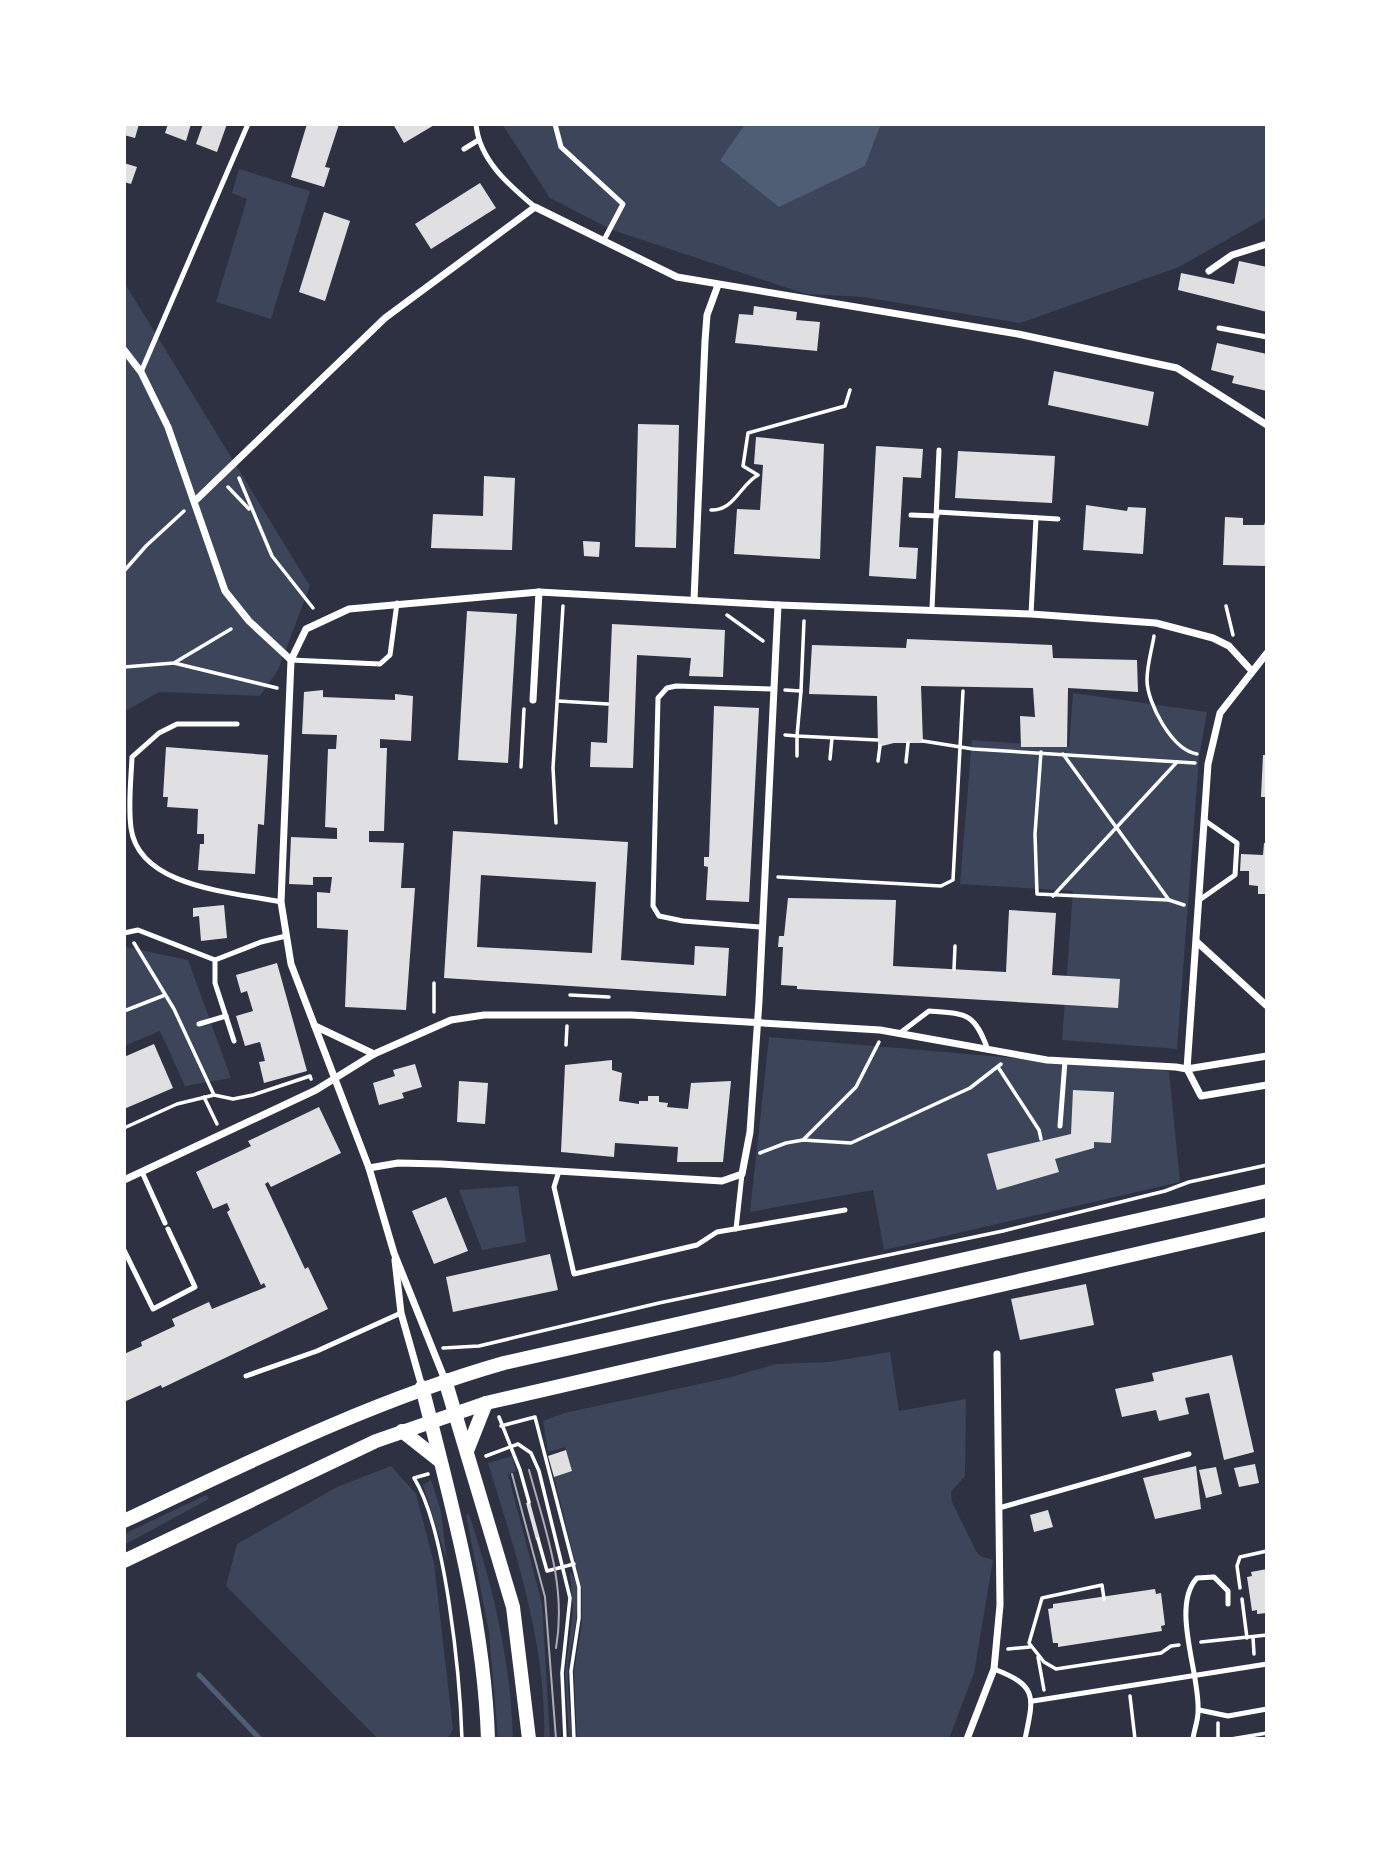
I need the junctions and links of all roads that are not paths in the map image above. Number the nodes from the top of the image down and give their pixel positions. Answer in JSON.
{"nodes":[{"id":1,"x":248,"y":124,"type":"edge"},
{"id":2,"x":476,"y":124,"type":"edge"},
{"id":3,"x":555,"y":124,"type":"edge"},
{"id":4,"x":477,"y":141,"type":"junction"},
{"id":5,"x":464,"y":149,"type":"dead end"},
{"id":6,"x":535,"y":207,"type":"junction"},
{"id":7,"x":604,"y":240,"type":"junction"},
{"id":8,"x":1267,"y":244,"type":"edge"},
{"id":9,"x":1209,"y":271,"type":"dead end"},
{"id":10,"x":718,"y":285,"type":"junction"},
{"id":11,"x":1219,"y":328,"type":"dead end"},
{"id":12,"x":1267,"y":337,"type":"edge"},
{"id":13,"x":124,"y":350,"type":"edge"},
{"id":14,"x":141,"y":372,"type":"junction"},
{"id":15,"x":1267,"y":425,"type":"edge"},
{"id":16,"x":939,"y":450,"type":"dead end"},
{"id":17,"x":196,"y":500,"type":"junction"},
{"id":18,"x":911,"y":514,"type":"dead end"},
{"id":19,"x":937,"y":514,"type":"junction"},
{"id":20,"x":1035,"y":518,"type":"junction"},
{"id":21,"x":1058,"y":519,"type":"dead end"},
{"id":22,"x":539,"y":592,"type":"junction"},
{"id":23,"x":694,"y":600,"type":"junction"},
{"id":24,"x":397,"y":603,"type":"junction"},
{"id":25,"x":778,"y":605,"type":"junction"},
{"id":26,"x":932,"y":609,"type":"junction"},
{"id":27,"x":1031,"y":614,"type":"junction"},
{"id":28,"x":1267,"y":653,"type":"edge"},
{"id":29,"x":291,"y":660,"type":"junction"},
{"id":30,"x":1251,"y":670,"type":"junction"},
{"id":31,"x":774,"y":689,"type":"junction"},
{"id":32,"x":533,"y":700,"type":"dead end"},
{"id":33,"x":237,"y":724,"type":"dead end"},
{"id":34,"x":1204,"y":820,"type":"junction"},
{"id":35,"x":1198,"y":901,"type":"junction"},
{"id":36,"x":281,"y":902,"type":"junction"},
{"id":37,"x":760,"y":927,"type":"junction"},
{"id":38,"x":127,"y":933,"type":"edge"},
{"id":39,"x":286,"y":936,"type":"junction"},
{"id":40,"x":1197,"y":942,"type":"junction"},
{"id":41,"x":215,"y":960,"type":"junction"},
{"id":42,"x":1267,"y":1006,"type":"edge"},
{"id":43,"x":226,"y":1016,"type":"junction"},
{"id":44,"x":755,"y":1021,"type":"junction"},
{"id":45,"x":199,"y":1024,"type":"dead end"},
{"id":46,"x":315,"y":1026,"type":"junction"},
{"id":47,"x":900,"y":1033,"type":"junction"},
{"id":48,"x":234,"y":1041,"type":"dead end"},
{"id":49,"x":988,"y":1050,"type":"junction"},
{"id":50,"x":374,"y":1054,"type":"junction"},
{"id":51,"x":1267,"y":1056,"type":"edge"},
{"id":52,"x":1065,"y":1061,"type":"junction"},
{"id":53,"x":1187,"y":1069,"type":"junction"},
{"id":54,"x":334,"y":1080,"type":"junction"},
{"id":55,"x":1267,"y":1085,"type":"edge"},
{"id":56,"x":1060,"y":1126,"type":"dead end"},
{"id":57,"x":369,"y":1168,"type":"junction"},
{"id":58,"x":559,"y":1171,"type":"junction"},
{"id":59,"x":142,"y":1172,"type":"junction"},
{"id":60,"x":742,"y":1174,"type":"junction"},
{"id":61,"x":124,"y":1180,"type":"edge"},
{"id":62,"x":1267,"y":1191,"type":"edge"},
{"id":63,"x":845,"y":1210,"type":"dead end"},
{"id":64,"x":1267,"y":1224,"type":"edge"},
{"id":65,"x":736,"y":1229,"type":"junction"},
{"id":66,"x":124,"y":1250,"type":"edge"},
{"id":67,"x":394,"y":1252,"type":"junction"},
{"id":68,"x":401,"y":1313,"type":"junction"},
{"id":69,"x":997,"y":1354,"type":"dead end"},
{"id":70,"x":246,"y":1376,"type":"dead end"},
{"id":71,"x":445,"y":1380,"type":"junction"},
{"id":72,"x":422,"y":1387,"type":"junction"},
{"id":73,"x":486,"y":1403,"type":"junction"},
{"id":74,"x":454,"y":1413,"type":"junction"},
{"id":75,"x":430,"y":1421,"type":"junction"},
{"id":76,"x":401,"y":1431,"type":"junction"},
{"id":77,"x":467,"y":1451,"type":"junction"},
{"id":78,"x":1189,"y":1454,"type":"dead end"},
{"id":79,"x":440,"y":1461,"type":"junction"},
{"id":80,"x":999,"y":1508,"type":"junction"},
{"id":81,"x":124,"y":1521,"type":"edge"},
{"id":82,"x":124,"y":1561,"type":"edge"},
{"id":83,"x":1228,"y":1604,"type":"dead end"},
{"id":84,"x":1267,"y":1664,"type":"edge"},
{"id":85,"x":994,"y":1669,"type":"junction"},
{"id":86,"x":1192,"y":1675,"type":"junction"},
{"id":87,"x":1033,"y":1701,"type":"junction"},
{"id":88,"x":1267,"y":1709,"type":"edge"},
{"id":89,"x":1199,"y":1710,"type":"junction"},
{"id":90,"x":488,"y":1739,"type":"edge"},
{"id":91,"x":529,"y":1739,"type":"edge"},
{"id":92,"x":967,"y":1739,"type":"edge"},
{"id":93,"x":1024,"y":1739,"type":"edge"},
{"id":94,"x":1193,"y":1739,"type":"edge"}],
"edges":[{"from":1,"to":14,"type":"lane"},
{"from":2,"to":4,"type":"lane"},
{"from":3,"to":7,"type":"lane"},
{"from":4,"to":5,"type":"lane"},
{"from":4,"to":6,"type":"lane"},
{"from":6,"to":7,"type":"street"},
{"from":6,"to":17,"type":"street"},
{"from":7,"to":10,"type":"street"},
{"from":8,"to":9,"type":"street"},
{"from":10,"to":15,"type":"street"},
{"from":10,"to":23,"type":"street"},
{"from":11,"to":12,"type":"lane"},
{"from":13,"to":14,"type":"street"},
{"from":14,"to":17,"type":"street"},
{"from":16,"to":19,"type":"lane"},
{"from":17,"to":29,"type":"street"},
{"from":18,"to":19,"type":"lane"},
{"from":19,"to":20,"type":"lane"},
{"from":19,"to":26,"type":"lane"},
{"from":20,"to":21,"type":"lane"},
{"from":20,"to":27,"type":"lane"},
{"from":22,"to":23,"type":"street"},
{"from":22,"to":24,"type":"street"},
{"from":22,"to":32,"type":"street"},
{"from":23,"to":25,"type":"street"},
{"from":24,"to":29,"type":"street"},
{"from":24,"to":29,"type":"lane"},
{"from":25,"to":26,"type":"street"},
{"from":25,"to":31,"type":"street"},
{"from":26,"to":27,"type":"street"},
{"from":27,"to":30,"type":"street"},
{"from":28,"to":30,"type":"street"},
{"from":29,"to":36,"type":"street"},
{"from":30,"to":34,"type":"street"},
{"from":31,"to":37,"type":"street"},
{"from":31,"to":37,"type":"lane"},
{"from":33,"to":36,"type":"lane"},
{"from":34,"to":35,"type":"street"},
{"from":34,"to":35,"type":"lane"},
{"from":35,"to":40,"type":"street"},
{"from":36,"to":39,"type":"street"},
{"from":37,"to":44,"type":"street"},
{"from":38,"to":41,"type":"lane"},
{"from":39,"to":41,"type":"lane"},
{"from":39,"to":46,"type":"street"},
{"from":40,"to":42,"type":"street"},
{"from":40,"to":53,"type":"street"},
{"from":41,"to":43,"type":"lane"},
{"from":43,"to":45,"type":"lane"},
{"from":43,"to":48,"type":"lane"},
{"from":44,"to":47,"type":"street"},
{"from":44,"to":50,"type":"street"},
{"from":44,"to":60,"type":"street"},
{"from":46,"to":50,"type":"street"},
{"from":46,"to":54,"type":"street"},
{"from":47,"to":49,"type":"street"},
{"from":47,"to":49,"type":"lane"},
{"from":49,"to":52,"type":"street"},
{"from":50,"to":54,"type":"street"},
{"from":51,"to":53,"type":"street"},
{"from":52,"to":53,"type":"street"},
{"from":52,"to":56,"type":"lane"},
{"from":53,"to":55,"type":"street"},
{"from":54,"to":57,"type":"street"},
{"from":54,"to":59,"type":"street"},
{"from":57,"to":58,"type":"street"},
{"from":57,"to":67,"type":"street"},
{"from":58,"to":60,"type":"street"},
{"from":58,"to":65,"type":"lane"},
{"from":59,"to":61,"type":"street"},
{"from":59,"to":66,"type":"lane"},
{"from":60,"to":65,"type":"lane"},
{"from":62,"to":71,"type":"main road"},
{"from":63,"to":65,"type":"lane"},
{"from":64,"to":73,"type":"main road"},
{"from":67,"to":68,"type":"street"},
{"from":67,"to":71,"type":"street"},
{"from":68,"to":70,"type":"lane"},
{"from":68,"to":72,"type":"street"},
{"from":69,"to":80,"type":"street"},
{"from":71,"to":72,"type":"main road"},
{"from":71,"to":74,"type":"main road"},
{"from":72,"to":75,"type":"main road"},
{"from":72,"to":81,"type":"main road"},
{"from":73,"to":74,"type":"main road"},
{"from":73,"to":77,"type":"main road"},
{"from":74,"to":75,"type":"main road"},
{"from":74,"to":77,"type":"main road"},
{"from":75,"to":76,"type":"main road"},
{"from":75,"to":79,"type":"main road"},
{"from":76,"to":79,"type":"main road"},
{"from":76,"to":82,"type":"main road"},
{"from":77,"to":91,"type":"main road"},
{"from":78,"to":80,"type":"lane"},
{"from":79,"to":90,"type":"main road"},
{"from":80,"to":85,"type":"street"},
{"from":83,"to":86,"type":"lane"},
{"from":84,"to":86,"type":"lane"},
{"from":85,"to":87,"type":"lane"},
{"from":85,"to":92,"type":"street"},
{"from":86,"to":87,"type":"lane"},
{"from":86,"to":89,"type":"lane"},
{"from":87,"to":93,"type":"lane"},
{"from":88,"to":89,"type":"lane"},
{"from":89,"to":94,"type":"lane"}]}
